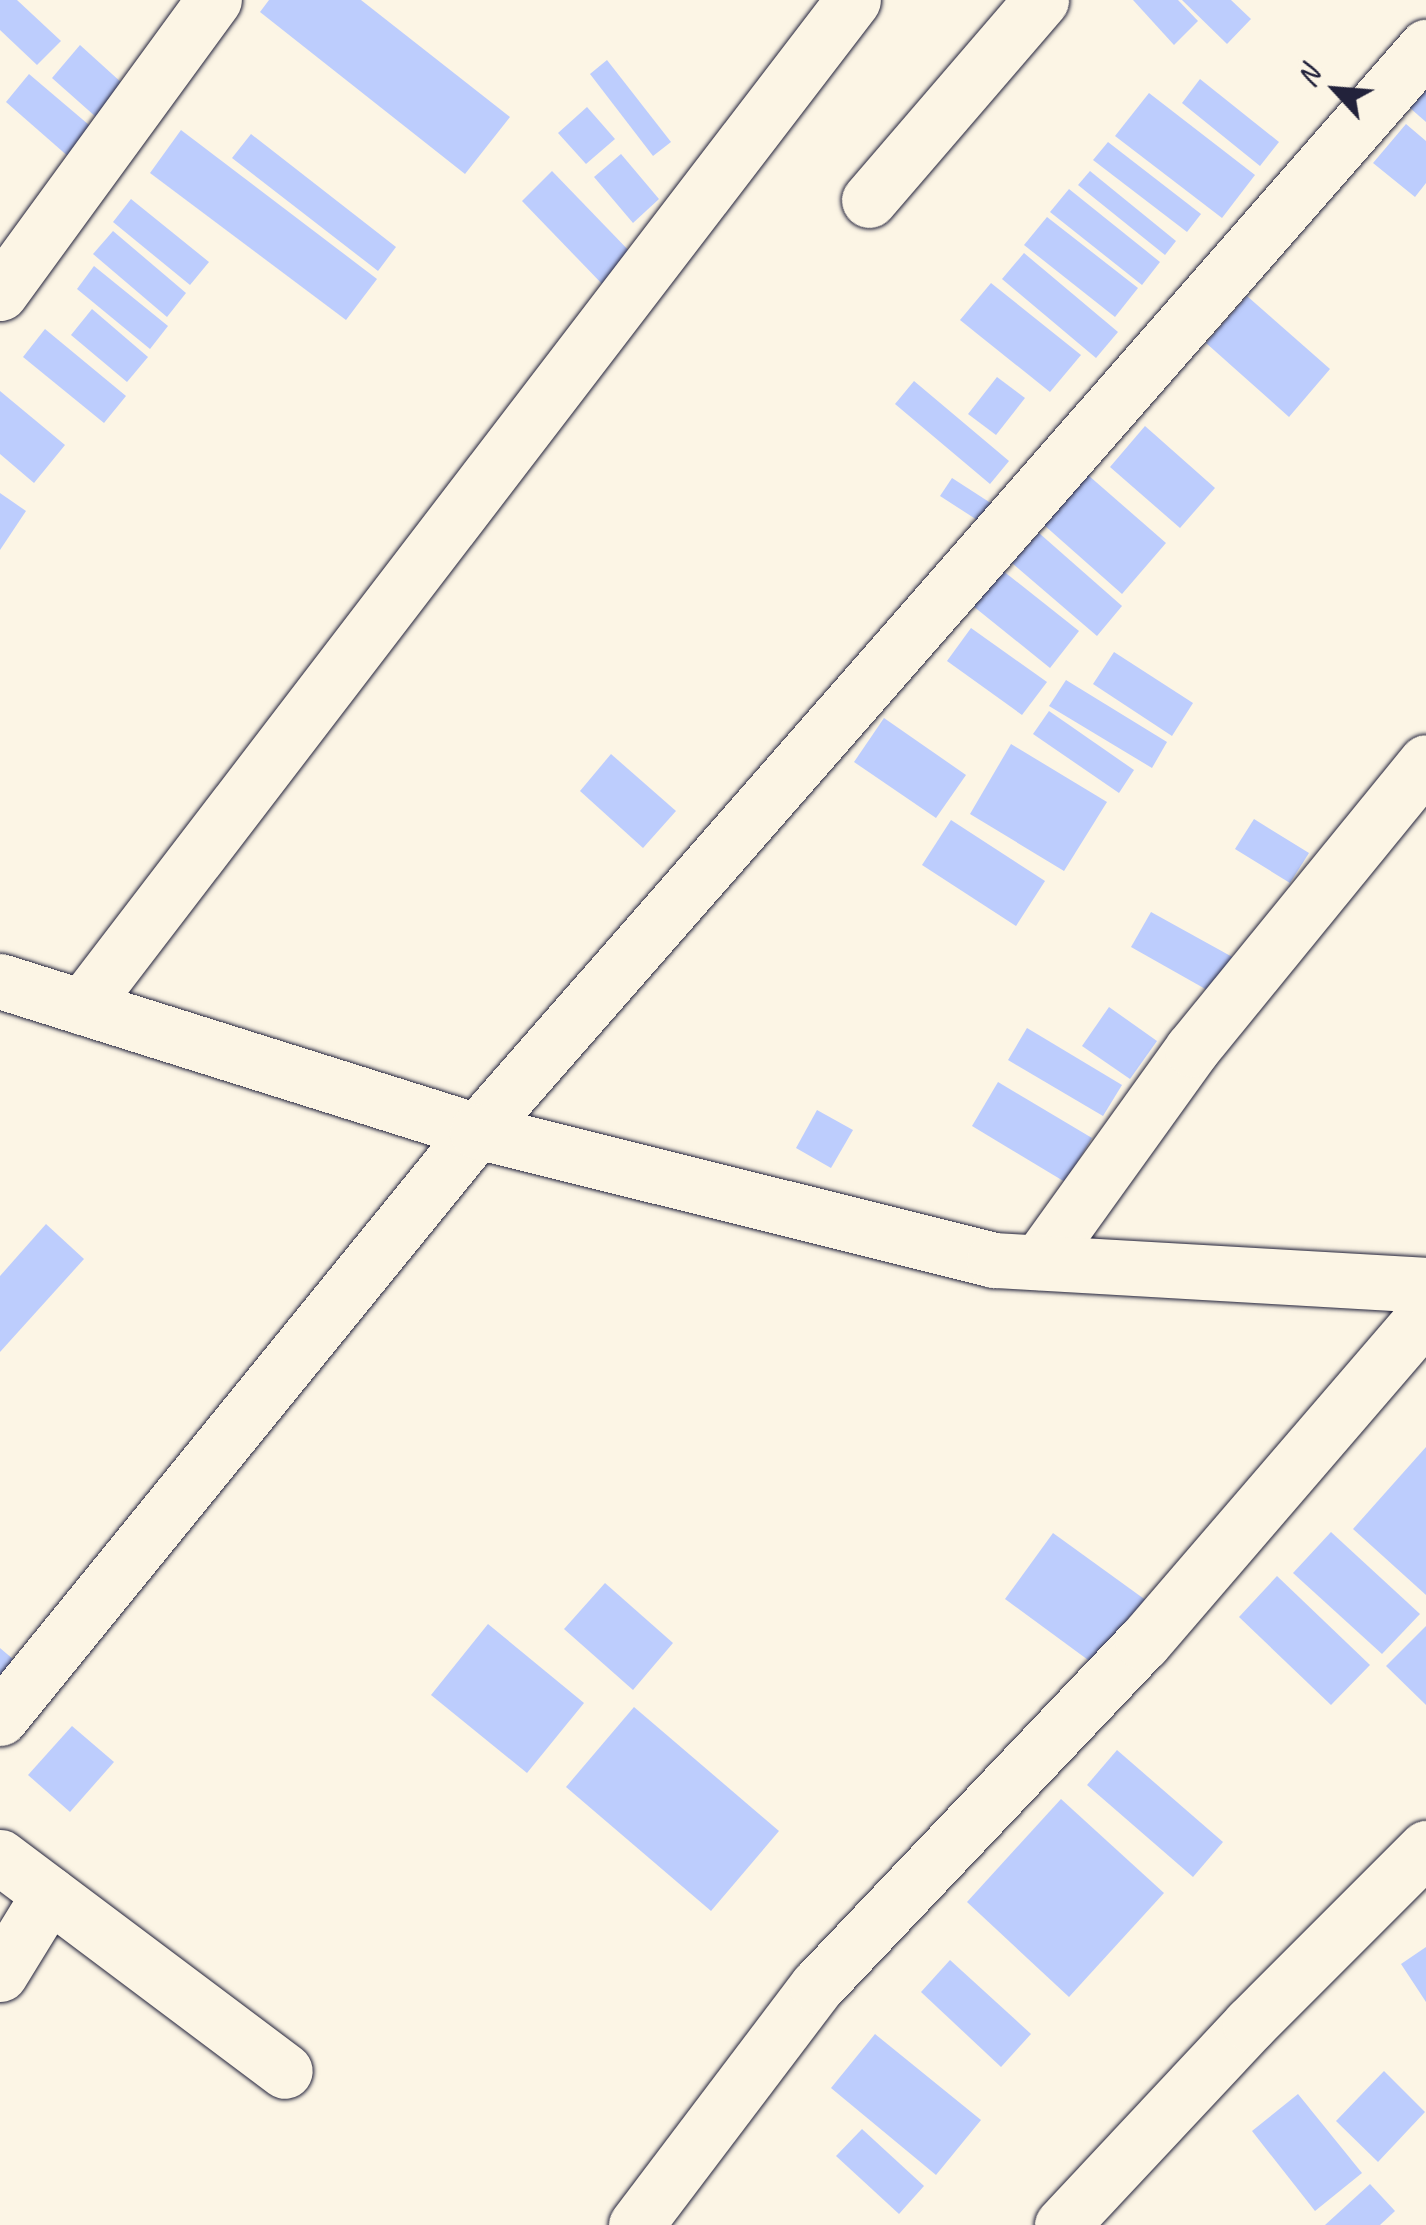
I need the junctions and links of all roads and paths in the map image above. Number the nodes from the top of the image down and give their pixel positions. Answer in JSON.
{"nodes":[{"id":1,"x":214,"y":0,"type":"edge"},
{"id":2,"x":853,"y":0,"type":"edge"},
{"id":3,"x":1041,"y":0,"type":"edge"},
{"id":4,"x":1426,"y":47,"type":"edge"},
{"id":5,"x":869,"y":200,"type":"dead end"},
{"id":6,"x":0,"y":293,"type":"edge"},
{"id":7,"x":1426,"y":762,"type":"edge"},
{"id":8,"x":0,"y":982,"type":"edge"},
{"id":9,"x":82,"y":1008,"type":"junction"},
{"id":10,"x":477,"y":1131,"type":"junction"},
{"id":11,"x":1039,"y":1262,"type":"junction"},
{"id":12,"x":1426,"y":1285,"type":"edge"},
{"id":13,"x":1426,"y":1314,"type":"edge"},
{"id":14,"x":0,"y":1718,"type":"edge"},
{"id":15,"x":1426,"y":1848,"type":"edge"},
{"id":16,"x":0,"y":1857,"type":"edge"},
{"id":17,"x":49,"y":1894,"type":"junction"},
{"id":18,"x":0,"y":1974,"type":"edge"},
{"id":19,"x":285,"y":2071,"type":"dead end"},
{"id":20,"x":636,"y":2225,"type":"edge"},
{"id":21,"x":1062,"y":2225,"type":"edge"}],
"edges":[{"from":1,"to":6,"type":"street"},
{"from":2,"to":9,"type":"street"},
{"from":3,"to":5,"type":"street"},
{"from":4,"to":10,"type":"street"},
{"from":7,"to":11,"type":"street"},
{"from":8,"to":9,"type":"street"},
{"from":9,"to":10,"type":"street"},
{"from":10,"to":11,"type":"street"},
{"from":10,"to":14,"type":"street"},
{"from":11,"to":12,"type":"street"},
{"from":13,"to":20,"type":"street"},
{"from":15,"to":21,"type":"street"},
{"from":16,"to":17,"type":"street"},
{"from":17,"to":18,"type":"street"},
{"from":17,"to":19,"type":"street"}]}
